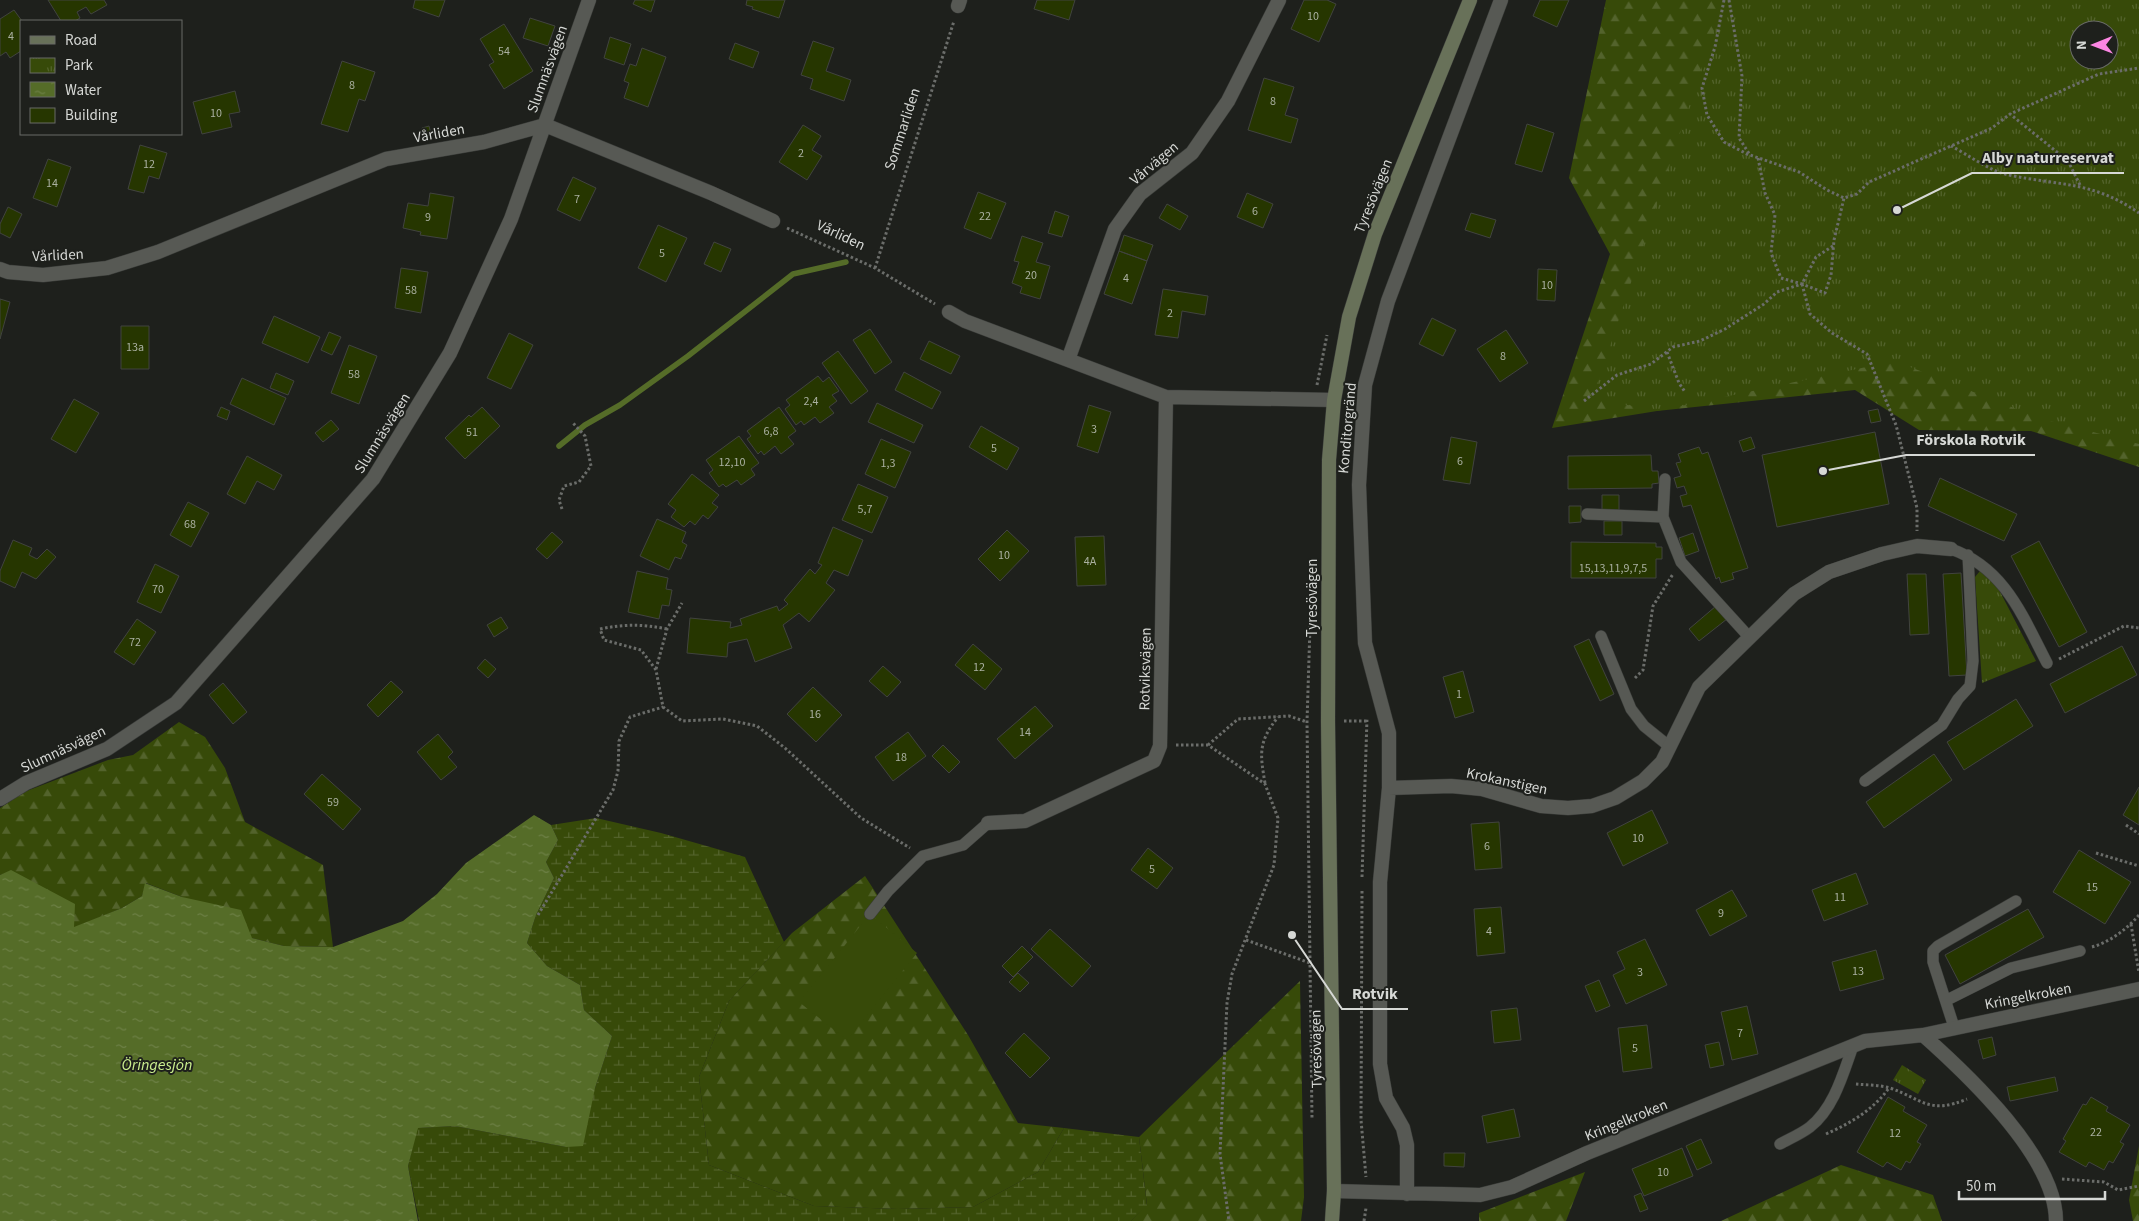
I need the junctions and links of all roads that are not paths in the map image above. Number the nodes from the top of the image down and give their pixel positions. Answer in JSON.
{"nodes":[{"id":1,"x":589,"y":0,"type":"edge"},
{"id":2,"x":1279,"y":0,"type":"edge"},
{"id":3,"x":1470,"y":0,"type":"edge"},
{"id":4,"x":1501,"y":0,"type":"edge"},
{"id":5,"x":545,"y":126,"type":"junction"},
{"id":6,"x":772,"y":221,"type":"road end"},
{"id":7,"x":0,"y":269,"type":"edge"},
{"id":8,"x":949,"y":312,"type":"road end"},
{"id":9,"x":1068,"y":360,"type":"junction"},
{"id":10,"x":1166,"y":397,"type":"junction"},
{"id":11,"x":1334,"y":400,"type":"junction"},
{"id":12,"x":1665,"y":479,"type":"dead end"},
{"id":13,"x":1587,"y":514,"type":"dead end"},
{"id":14,"x":1663,"y":517,"type":"junction"},
{"id":15,"x":1952,"y":549,"type":"joint"},
{"id":16,"x":1968,"y":555,"type":"junction"},
{"id":17,"x":1601,"y":636,"type":"dead end"},
{"id":18,"x":1750,"y":638,"type":"junction"},
{"id":19,"x":2047,"y":663,"type":"road end"},
{"id":20,"x":1670,"y":747,"type":"junction"},
{"id":21,"x":1865,"y":781,"type":"dead end"},
{"id":22,"x":1389,"y":788,"type":"junction"},
{"id":23,"x":0,"y":799,"type":"edge"},
{"id":24,"x":988,"y":823,"type":"joint"},
{"id":25,"x":2016,"y":901,"type":"dead end"},
{"id":26,"x":870,"y":914,"type":"dead end"},
{"id":27,"x":2080,"y":951,"type":"road end"},
{"id":28,"x":2139,"y":989,"type":"edge"},
{"id":29,"x":1947,"y":1000,"type":"junction"},
{"id":30,"x":1954,"y":1027,"type":"junction"},
{"id":31,"x":1923,"y":1035,"type":"junction"},
{"id":32,"x":1853,"y":1046,"type":"junction"},
{"id":33,"x":1780,"y":1144,"type":"dead end"},
{"id":34,"x":1334,"y":1191,"type":"junction"},
{"id":35,"x":1407,"y":1194,"type":"junction"},
{"id":36,"x":1332,"y":1221,"type":"edge"},
{"id":37,"x":2056,"y":1221,"type":"edge"}],
"edges":[{"from":1,"to":5,"type":"street","name":"Slumnäsvägen"},
{"from":2,"to":9,"type":"street","name":"Vårvägen"},
{"from":3,"to":11,"type":"main road","name":"Tyresövägen"},
{"from":4,"to":22,"type":"street","name":"Konditorgränd"},
{"from":5,"to":6,"type":"street"},
{"from":5,"to":7,"type":"street","name":"Vårliden"},
{"from":5,"to":23,"type":"street","name":"Slumnäsvägen"},
{"from":8,"to":9,"type":"street"},
{"from":9,"to":10,"type":"street"},
{"from":10,"to":11,"type":"street"},
{"from":10,"to":24,"type":"street","name":"Rotviksvägen"},
{"from":11,"to":34,"type":"main road","name":"Tyresövägen"},
{"from":12,"to":14,"type":"lane"},
{"from":13,"to":14,"type":"lane"},
{"from":14,"to":18,"type":"lane"},
{"from":15,"to":16,"type":"lane"},
{"from":15,"to":18,"type":"street","name":"Krokanstigen"},
{"from":16,"to":19,"type":"lane"},
{"from":16,"to":21,"type":"lane"},
{"from":17,"to":20,"type":"lane"},
{"from":18,"to":20,"type":"street","name":"Krokanstigen"},
{"from":20,"to":22,"type":"street","name":"Krokanstigen"},
{"from":22,"to":35,"type":"street"},
{"from":24,"to":26,"type":"lane"},
{"from":25,"to":29,"type":"lane"},
{"from":27,"to":29,"type":"lane"},
{"from":28,"to":30,"type":"street","name":"Kringelkroken"},
{"from":29,"to":30,"type":"lane"},
{"from":30,"to":31,"type":"street","name":"Kringelkroken"},
{"from":31,"to":32,"type":"street","name":"Kringelkroken"},
{"from":31,"to":37,"type":"street"},
{"from":32,"to":33,"type":"lane"},
{"from":32,"to":35,"type":"street","name":"Kringelkroken"},
{"from":34,"to":35,"type":"street","name":"Kringelkroken"},
{"from":34,"to":36,"type":"main road","name":"Tyresövägen"}]}
